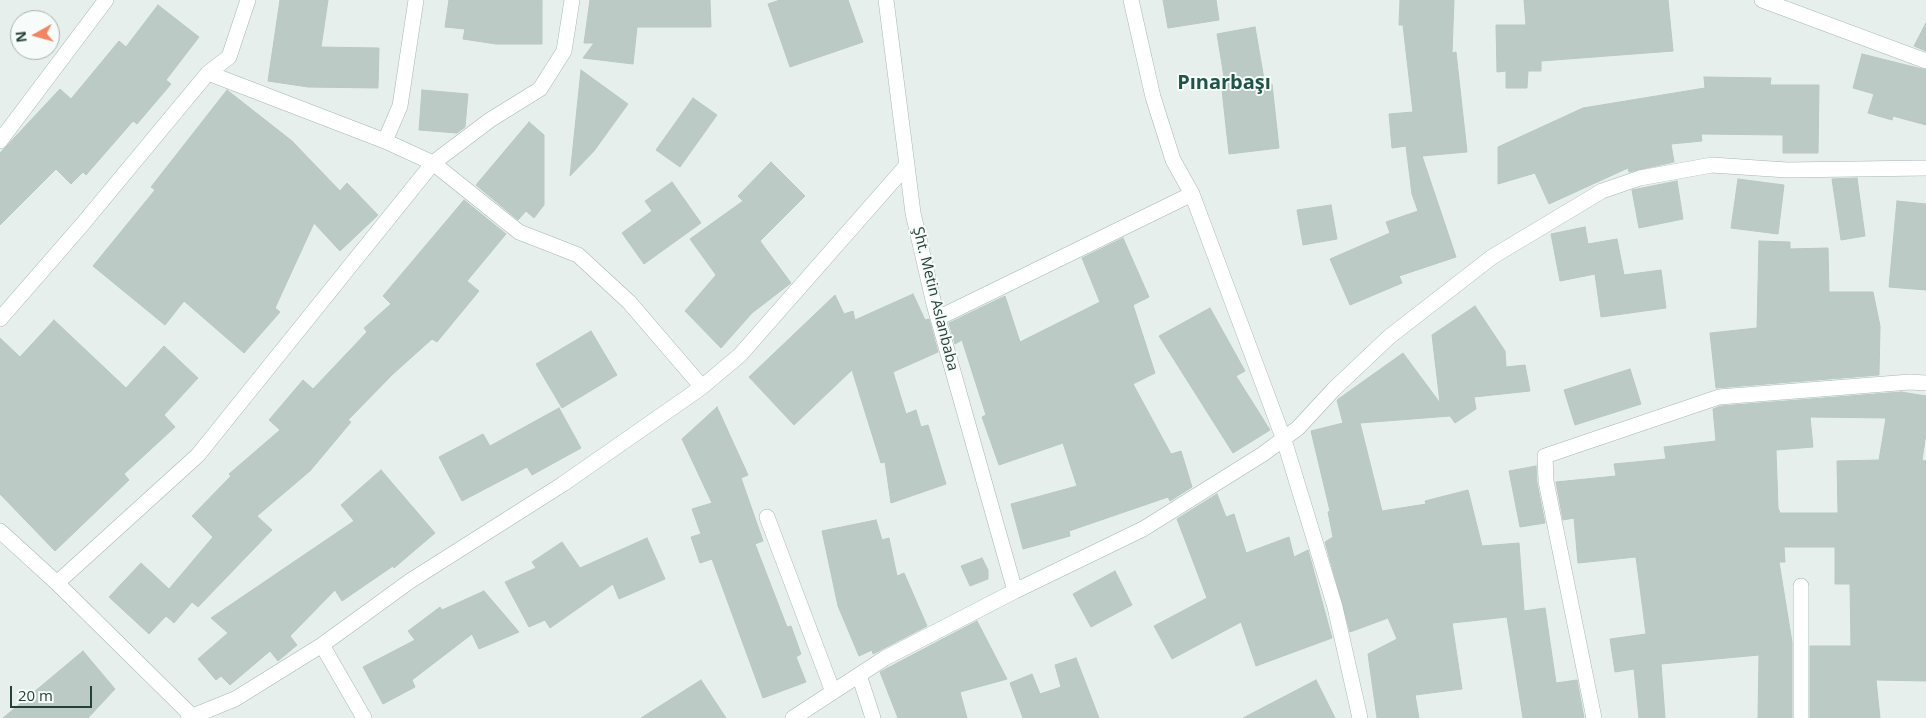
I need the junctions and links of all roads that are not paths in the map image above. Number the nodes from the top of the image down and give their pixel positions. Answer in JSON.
{"nodes":[{"id":1,"x":106,"y":0,"type":"edge"},
{"id":2,"x":248,"y":0,"type":"edge"},
{"id":3,"x":416,"y":0,"type":"edge"},
{"id":4,"x":572,"y":0,"type":"edge"},
{"id":5,"x":886,"y":0,"type":"edge"},
{"id":6,"x":1132,"y":0,"type":"edge"},
{"id":7,"x":1762,"y":0,"type":"edge"},
{"id":8,"x":1926,"y":61,"type":"edge"},
{"id":9,"x":208,"y":73,"type":"junction"},
{"id":10,"x":0,"y":141,"type":"edge"},
{"id":11,"x":385,"y":141,"type":"junction"},
{"id":12,"x":433,"y":163,"type":"junction"},
{"id":13,"x":907,"y":165,"type":"junction"},
{"id":14,"x":1926,"y":168,"type":"edge"},
{"id":15,"x":1192,"y":194,"type":"junction"},
{"id":16,"x":938,"y":318,"type":"junction"},
{"id":17,"x":0,"y":319,"type":"edge"},
{"id":18,"x":1926,"y":383,"type":"edge"},
{"id":19,"x":702,"y":387,"type":"junction"},
{"id":20,"x":1284,"y":440,"type":"junction"},
{"id":21,"x":767,"y":517,"type":"dead end"},
{"id":22,"x":0,"y":531,"type":"edge"},
{"id":23,"x":57,"y":583,"type":"junction"},
{"id":24,"x":1801,"y":586,"type":"dead end"},
{"id":25,"x":1015,"y":591,"type":"junction"},
{"id":26,"x":322,"y":645,"type":"junction"},
{"id":27,"x":859,"y":675,"type":"junction"},
{"id":28,"x":833,"y":692,"type":"junction"},
{"id":29,"x":190,"y":717,"type":"edge"},
{"id":30,"x":364,"y":718,"type":"edge"},
{"id":31,"x":793,"y":718,"type":"edge"},
{"id":32,"x":874,"y":718,"type":"edge"},
{"id":33,"x":1360,"y":718,"type":"edge"},
{"id":34,"x":1594,"y":718,"type":"edge"},
{"id":35,"x":1801,"y":718,"type":"edge"}],
"edges":[{"from":1,"to":10,"type":"street"},
{"from":2,"to":9,"type":"street"},
{"from":3,"to":11,"type":"street"},
{"from":4,"to":12,"type":"street"},
{"from":5,"to":13,"type":"street","name":"Şht. Metin Aslanbaba"},
{"from":6,"to":15,"type":"street"},
{"from":7,"to":8,"type":"street"},
{"from":9,"to":11,"type":"street"},
{"from":9,"to":17,"type":"street"},
{"from":11,"to":12,"type":"street"},
{"from":12,"to":19,"type":"street"},
{"from":12,"to":23,"type":"street"},
{"from":13,"to":16,"type":"street","name":"Şht. Metin Aslanbaba"},
{"from":13,"to":19,"type":"street"},
{"from":14,"to":20,"type":"street"},
{"from":15,"to":16,"type":"street"},
{"from":15,"to":20,"type":"street"},
{"from":16,"to":25,"type":"street","name":"Şht. Metin Aslanbaba"},
{"from":18,"to":34,"type":"street"},
{"from":19,"to":26,"type":"street"},
{"from":20,"to":25,"type":"street"},
{"from":20,"to":33,"type":"street"},
{"from":21,"to":28,"type":"street"},
{"from":22,"to":23,"type":"street"},
{"from":23,"to":29,"type":"street"},
{"from":24,"to":35,"type":"street"},
{"from":25,"to":27,"type":"street"},
{"from":26,"to":29,"type":"street"},
{"from":26,"to":30,"type":"street"},
{"from":27,"to":28,"type":"street"},
{"from":27,"to":32,"type":"street"},
{"from":28,"to":31,"type":"street"}]}
